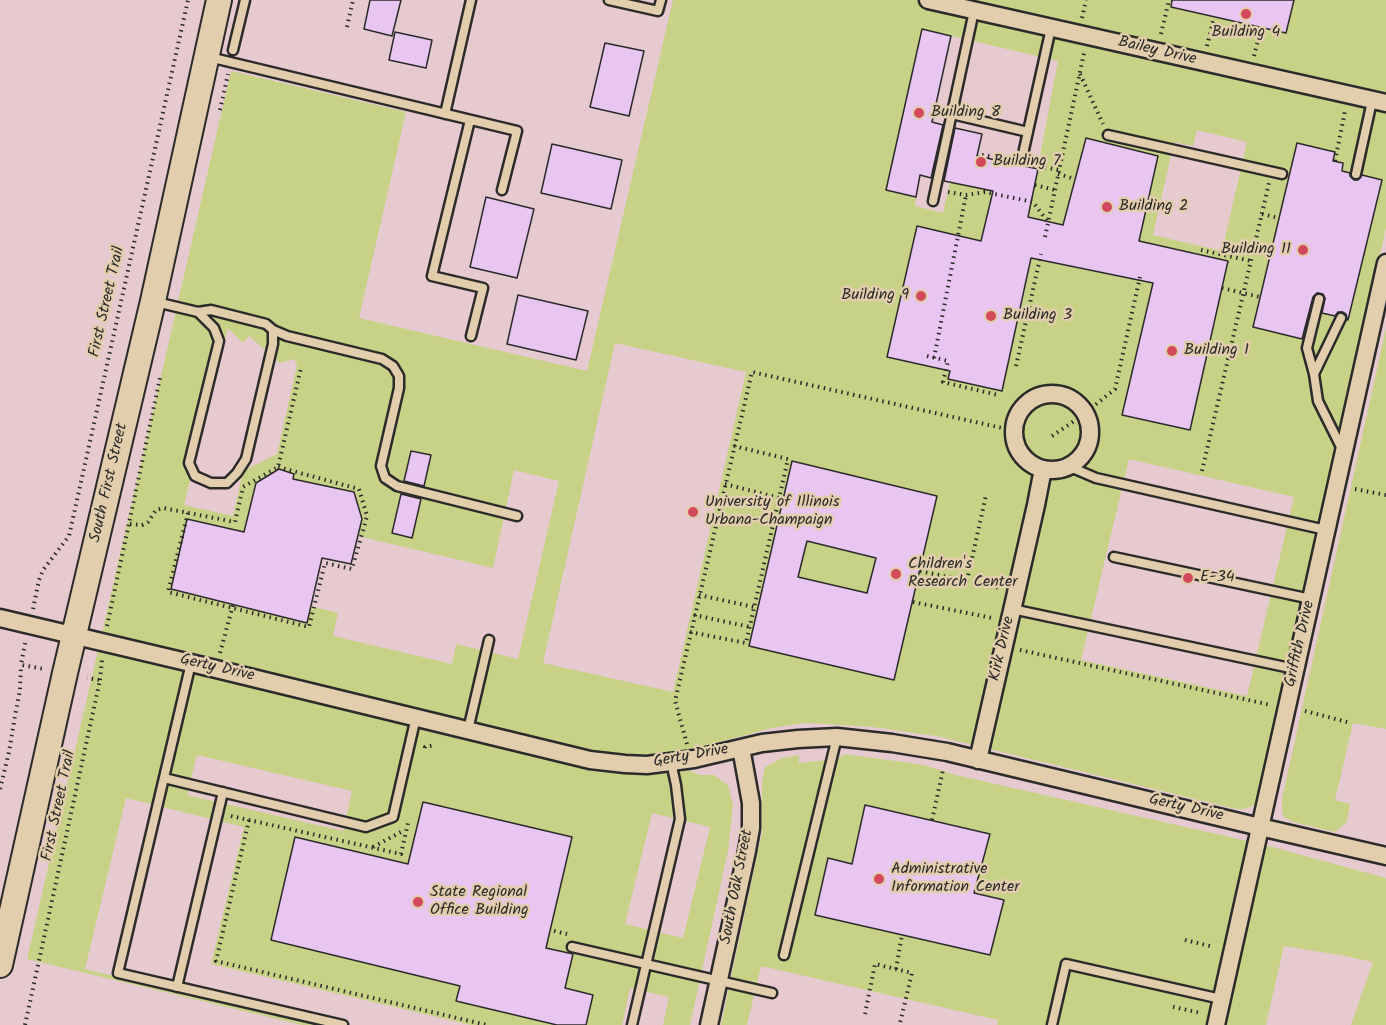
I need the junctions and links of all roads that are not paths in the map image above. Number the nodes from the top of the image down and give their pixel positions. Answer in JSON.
{"nodes":[{"id":1,"x":219,"y":0,"type":"edge"},
{"id":2,"x":245,"y":0,"type":"edge"},
{"id":3,"x":471,"y":0,"type":"edge"},
{"id":4,"x":609,"y":0,"type":"edge"},
{"id":5,"x":661,"y":0,"type":"edge"},
{"id":6,"x":928,"y":0,"type":"edge"},
{"id":7,"x":974,"y":10,"type":"junction"},
{"id":8,"x":1051,"y":28,"type":"junction"},
{"id":9,"x":233,"y":50,"type":"dead end"},
{"id":10,"x":206,"y":56,"type":"junction"},
{"id":11,"x":1379,"y":102,"type":"edge"},
{"id":12,"x":445,"y":114,"type":"junction"},
{"id":13,"x":952,"y":114,"type":"junction"},
{"id":14,"x":470,"y":120,"type":"junction"},
{"id":15,"x":1028,"y":132,"type":"junction"},
{"id":16,"x":1108,"y":135,"type":"road end"},
{"id":17,"x":1023,"y":154,"type":"dead end"},
{"id":18,"x":1282,"y":174,"type":"dead end"},
{"id":19,"x":1356,"y":174,"type":"dead end"},
{"id":20,"x":502,"y":190,"type":"dead end"},
{"id":21,"x":933,"y":201,"type":"dead end"},
{"id":22,"x":1386,"y":263,"type":"edge"},
{"id":23,"x":1319,"y":299,"type":"dead end"},
{"id":24,"x":153,"y":301,"type":"junction"},
{"id":25,"x":198,"y":312,"type":"junction"},
{"id":26,"x":1341,"y":318,"type":"dead end"},
{"id":27,"x":273,"y":330,"type":"junction"},
{"id":28,"x":471,"y":336,"type":"dead end"},
{"id":29,"x":1314,"y":374,"type":"junction"},
{"id":30,"x":1344,"y":452,"type":"junction"},
{"id":31,"x":1068,"y":466,"type":"junction"},
{"id":32,"x":1043,"y":469,"type":"junction"},
{"id":33,"x":517,"y":516,"type":"dead end"},
{"id":34,"x":1326,"y":530,"type":"junction"},
{"id":35,"x":1114,"y":557,"type":"dead end"},
{"id":36,"x":1311,"y":599,"type":"junction"},
{"id":37,"x":1012,"y":609,"type":"junction"},
{"id":38,"x":0,"y":618,"type":"edge"},
{"id":39,"x":74,"y":636,"type":"junction"},
{"id":40,"x":489,"y":640,"type":"dead end"},
{"id":41,"x":191,"y":663,"type":"junction"},
{"id":42,"x":1295,"y":669,"type":"junction"},
{"id":43,"x":416,"y":717,"type":"junction"},
{"id":44,"x":468,"y":730,"type":"junction"},
{"id":45,"x":837,"y":737,"type":"junction"},
{"id":46,"x":741,"y":748,"type":"junction"},
{"id":47,"x":978,"y":760,"type":"junction"},
{"id":48,"x":671,"y":762,"type":"junction"},
{"id":49,"x":164,"y":778,"type":"junction"},
{"id":50,"x":223,"y":792,"type":"junction"},
{"id":51,"x":1260,"y":827,"type":"junction"},
{"id":52,"x":1386,"y":856,"type":"edge"},
{"id":53,"x":572,"y":947,"type":"dead end"},
{"id":54,"x":784,"y":955,"type":"dead end"},
{"id":55,"x":646,"y":964,"type":"junction"},
{"id":56,"x":0,"y":965,"type":"edge"},
{"id":57,"x":718,"y":981,"type":"junction"},
{"id":58,"x":177,"y":987,"type":"junction"},
{"id":59,"x":772,"y":993,"type":"dead end"},
{"id":60,"x":1221,"y":999,"type":"junction"},
{"id":61,"x":1211,"y":1020,"type":"edge"},
{"id":62,"x":343,"y":1025,"type":"edge"},
{"id":63,"x":632,"y":1025,"type":"edge"},
{"id":64,"x":708,"y":1025,"type":"edge"},
{"id":65,"x":1052,"y":1025,"type":"edge"}],
"edges":[{"from":1,"to":10,"type":"street","name":"South First Street"},
{"from":2,"to":9,"type":"lane"},
{"from":3,"to":12,"type":"lane"},
{"from":4,"to":5,"type":"lane"},
{"from":6,"to":7,"type":"street","name":"Bailey Drive"},
{"from":7,"to":8,"type":"street","name":"Bailey Drive"},
{"from":7,"to":13,"type":"lane"},
{"from":8,"to":11,"type":"street","name":"Bailey Drive"},
{"from":8,"to":15,"type":"lane"},
{"from":10,"to":12,"type":"lane"},
{"from":10,"to":24,"type":"street","name":"South First Street"},
{"from":11,"to":19,"type":"lane"},
{"from":12,"to":14,"type":"lane"},
{"from":13,"to":15,"type":"lane"},
{"from":13,"to":21,"type":"lane"},
{"from":14,"to":20,"type":"lane"},
{"from":14,"to":28,"type":"lane"},
{"from":15,"to":17,"type":"lane"},
{"from":16,"to":18,"type":"lane"},
{"from":22,"to":30,"type":"street","name":"Griffith Drive"},
{"from":23,"to":29,"type":"lane"},
{"from":24,"to":25,"type":"lane"},
{"from":24,"to":39,"type":"street","name":"South First Street"},
{"from":25,"to":27,"type":"lane"},
{"from":25,"to":27,"type":"lane"},
{"from":26,"to":29,"type":"lane"},
{"from":27,"to":33,"type":"lane"},
{"from":29,"to":30,"type":"lane"},
{"from":30,"to":34,"type":"street","name":"Griffith Drive"},
{"from":31,"to":32,"type":"street"},
{"from":31,"to":32,"type":"street"},
{"from":31,"to":34,"type":"lane"},
{"from":32,"to":37,"type":"street","name":"Kirk Drive"},
{"from":34,"to":36,"type":"street","name":"Griffith Drive"},
{"from":35,"to":36,"type":"lane"},
{"from":36,"to":42,"type":"street","name":"Griffith Drive"},
{"from":37,"to":42,"type":"lane"},
{"from":37,"to":47,"type":"street","name":"Kirk Drive"},
{"from":38,"to":39,"type":"street","name":"Gerty Drive"},
{"from":39,"to":41,"type":"street","name":"Gerty Drive"},
{"from":39,"to":56,"type":"street","name":"South First Street"},
{"from":40,"to":44,"type":"lane"},
{"from":41,"to":43,"type":"street","name":"Gerty Drive"},
{"from":41,"to":49,"type":"lane"},
{"from":42,"to":51,"type":"street","name":"Griffith Drive"},
{"from":43,"to":44,"type":"street","name":"Gerty Drive"},
{"from":43,"to":50,"type":"lane"},
{"from":44,"to":48,"type":"street","name":"Gerty Drive"},
{"from":45,"to":46,"type":"street","name":"Gerty Drive"},
{"from":45,"to":47,"type":"street","name":"Gerty Drive"},
{"from":45,"to":54,"type":"lane"},
{"from":46,"to":48,"type":"street","name":"Gerty Drive"},
{"from":46,"to":57,"type":"street","name":"South Oak Street"},
{"from":47,"to":51,"type":"street","name":"Gerty Drive"},
{"from":48,"to":55,"type":"lane"},
{"from":49,"to":50,"type":"lane"},
{"from":49,"to":58,"type":"lane"},
{"from":50,"to":58,"type":"lane"},
{"from":51,"to":52,"type":"street","name":"Gerty Drive"},
{"from":51,"to":60,"type":"street","name":"Griffith Drive"},
{"from":53,"to":55,"type":"lane"},
{"from":55,"to":57,"type":"lane"},
{"from":55,"to":63,"type":"lane"},
{"from":57,"to":59,"type":"lane"},
{"from":57,"to":64,"type":"street","name":"South Oak Street"},
{"from":58,"to":62,"type":"lane"},
{"from":60,"to":61,"type":"street","name":"Griffith Drive"},
{"from":60,"to":65,"type":"lane"}]}
